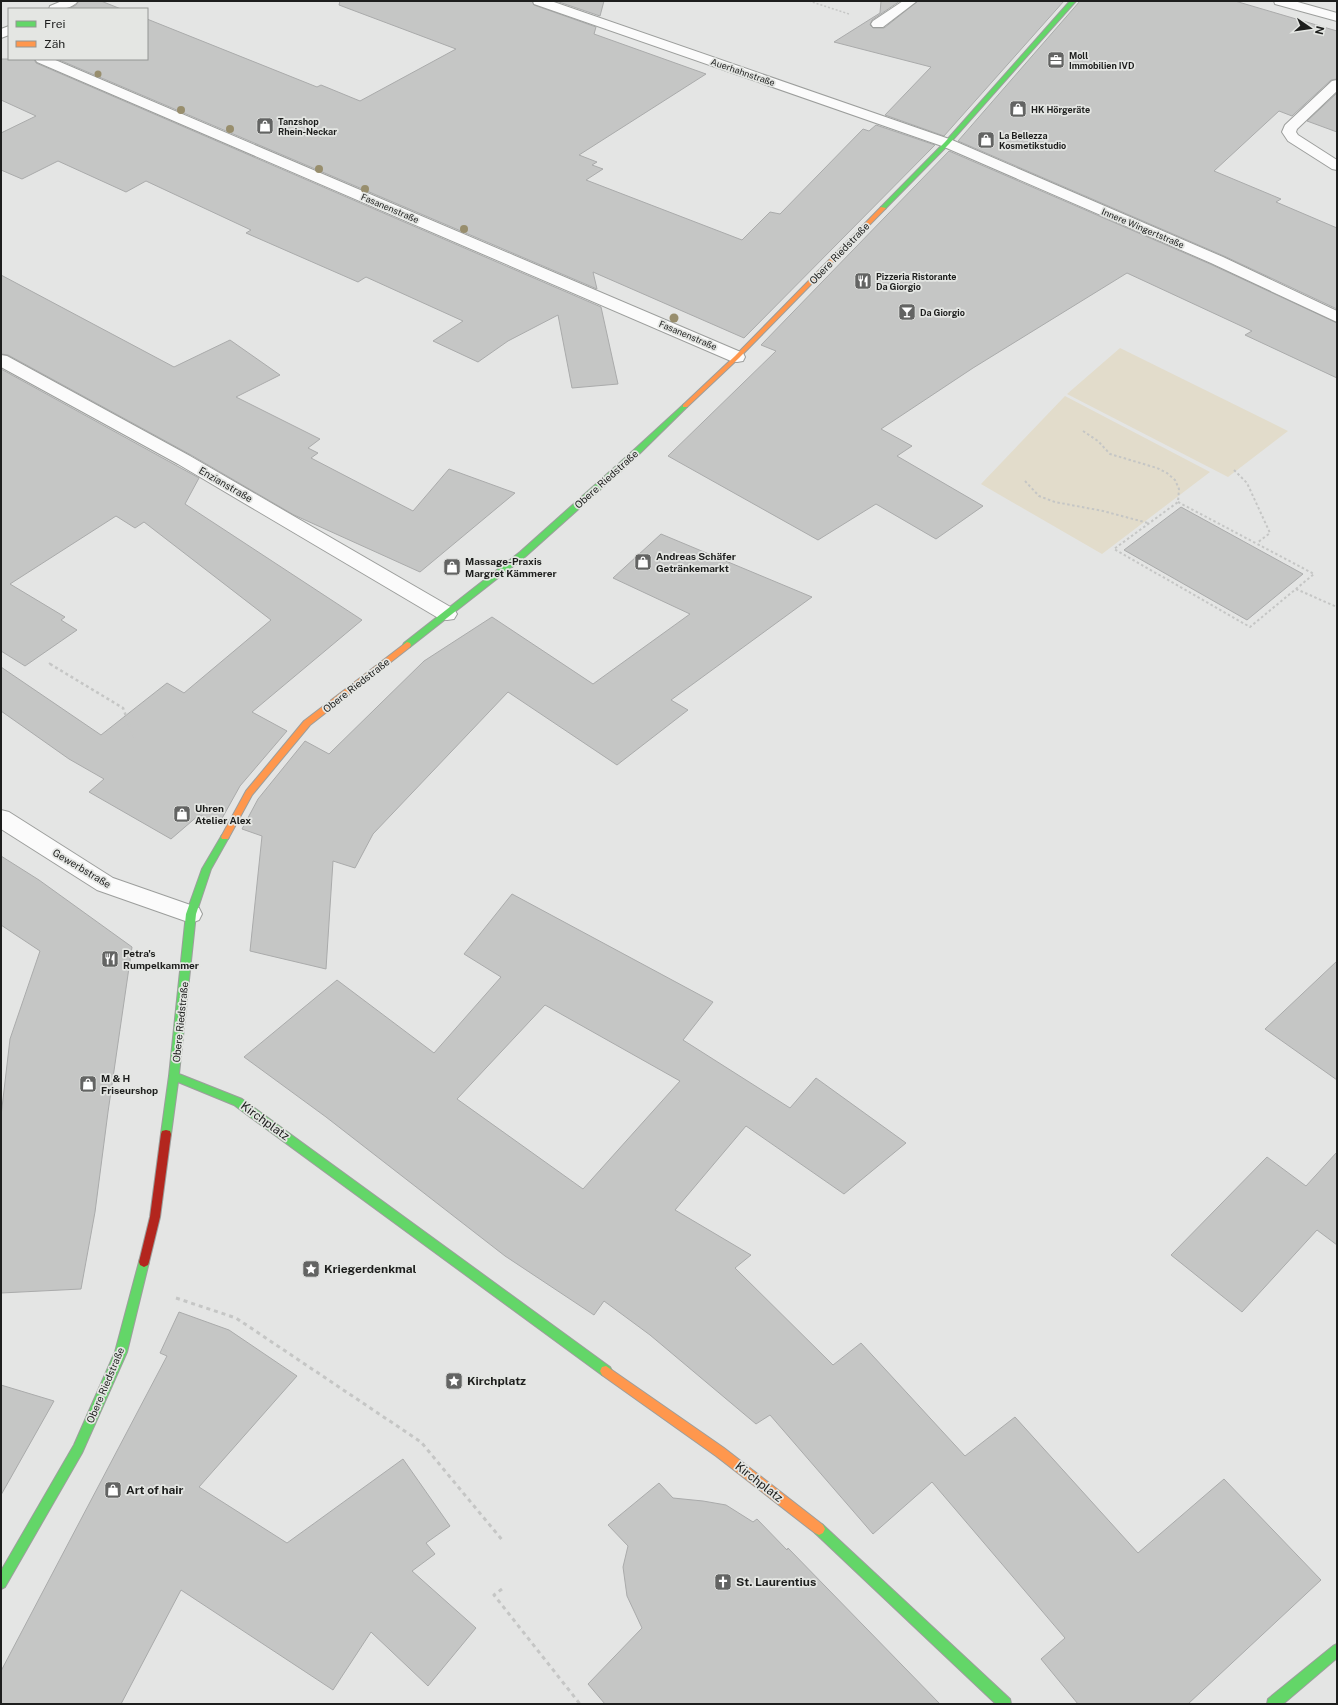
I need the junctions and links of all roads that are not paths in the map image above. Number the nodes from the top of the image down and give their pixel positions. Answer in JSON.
{"nodes":[{"id":1,"x":72,"y":1,"type":"edge"},
{"id":2,"x":539,"y":1,"type":"edge"},
{"id":3,"x":911,"y":1,"type":"edge"},
{"id":4,"x":1073,"y":1,"type":"edge"},
{"id":5,"x":1280,"y":1,"type":"edge"},
{"id":6,"x":57,"y":8,"type":"edge"},
{"id":7,"x":1337,"y":17,"type":"edge"},
{"id":8,"x":878,"y":24,"type":"road end"},
{"id":9,"x":44,"y":60,"type":"edge"},
{"id":10,"x":1337,"y":84,"type":"edge"},
{"id":11,"x":947,"y":143,"type":"junction"},
{"id":12,"x":1337,"y":166,"type":"edge"},
{"id":13,"x":1337,"y":317,"type":"edge"},
{"id":14,"x":737,"y":357,"type":"junction"},
{"id":15,"x":1,"y":360,"type":"edge"},
{"id":16,"x":447,"y":614,"type":"junction"},
{"id":17,"x":1,"y":818,"type":"edge"},
{"id":18,"x":191,"y":914,"type":"junction"},
{"id":19,"x":174,"y":1076,"type":"junction"},
{"id":20,"x":1,"y":1583,"type":"edge"},
{"id":21,"x":1337,"y":1650,"type":"edge"},
{"id":22,"x":1005,"y":1704,"type":"edge"},
{"id":23,"x":1273,"y":1704,"type":"edge"}],
"edges":[{"from":1,"to":6,"type":"street"},
{"from":2,"to":11,"type":"street","name":"Auerhahnstraße"},
{"from":3,"to":8,"type":"street"},
{"from":4,"to":11,"type":"street","name":"Obere Riedstraße"},
{"from":5,"to":7,"type":"street"},
{"from":9,"to":14,"type":"street","name":"Fasanenstraße"},
{"from":10,"to":12,"type":"street"},
{"from":11,"to":13,"type":"street","name":"Innere Wingertstraße"},
{"from":11,"to":14,"type":"street","name":"Obere Riedstraße"},
{"from":14,"to":16,"type":"street","name":"Obere Riedstraße"},
{"from":15,"to":16,"type":"street","name":"Enzianstraße"},
{"from":16,"to":18,"type":"street","name":"Obere Riedstraße"},
{"from":17,"to":18,"type":"street","name":"Gewerbstraße"},
{"from":18,"to":19,"type":"street","name":"Obere Riedstraße"},
{"from":19,"to":20,"type":"street","name":"Obere Riedstraße"},
{"from":19,"to":22,"type":"street","name":"Kirchplatz"},
{"from":21,"to":23,"type":"street"}]}
